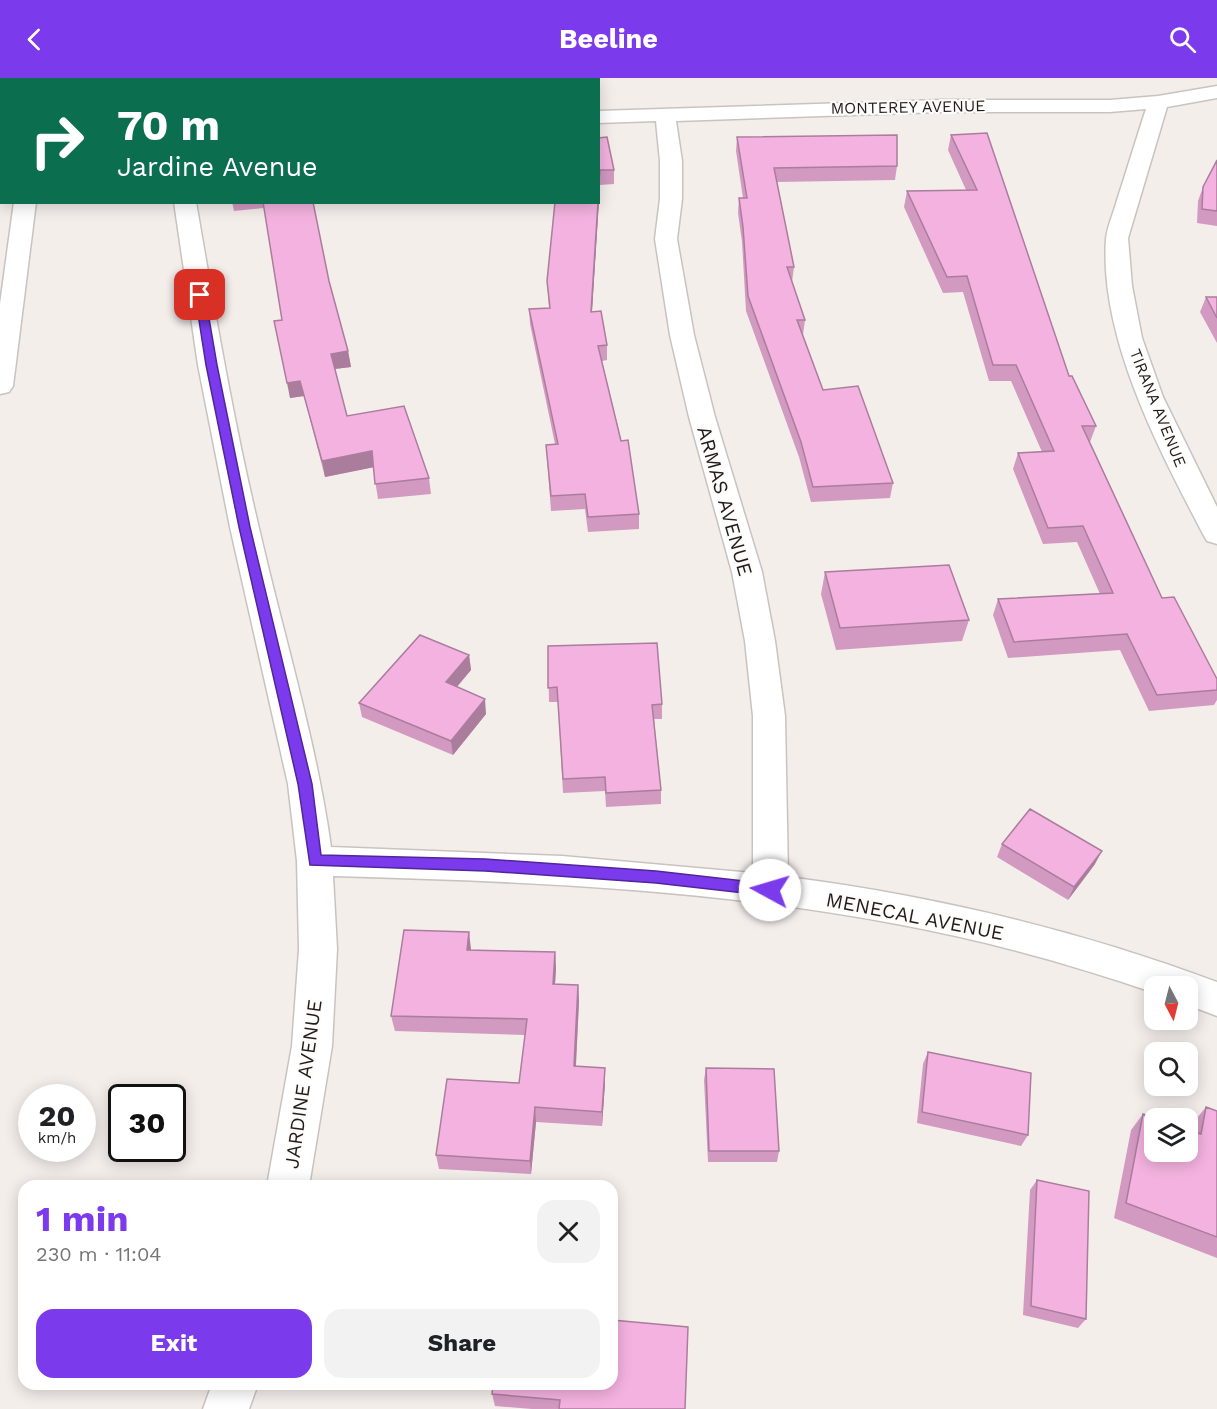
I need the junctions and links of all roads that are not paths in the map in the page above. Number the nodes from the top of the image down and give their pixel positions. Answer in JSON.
{"nodes":[{"id":1,"x":1214,"y":94,"type":"edge"},
{"id":2,"x":1158,"y":102,"type":"junction"},
{"id":3,"x":665,"y":114,"type":"junction"},
{"id":4,"x":600,"y":117,"type":"edge"},
{"id":5,"x":25,"y":204,"type":"edge"},
{"id":6,"x":185,"y":204,"type":"edge"},
{"id":7,"x":0,"y":386,"type":"edge"},
{"id":8,"x":1217,"y":534,"type":"edge"},
{"id":9,"x":315,"y":861,"type":"junction"},
{"id":10,"x":770,"y":890,"type":"junction"},
{"id":11,"x":1148,"y":976,"type":"edge"},
{"id":12,"x":1198,"y":992,"type":"edge"},
{"id":13,"x":1217,"y":999,"type":"edge"},
{"id":14,"x":289,"y":1180,"type":"edge"},
{"id":15,"x":233,"y":1390,"type":"edge"},
{"id":16,"x":226,"y":1409,"type":"edge"}],
"edges":[{"from":1,"to":2,"type":"street","name":"MONTEREY AVENUE"},
{"from":2,"to":3,"type":"street","name":"MONTEREY AVENUE"},
{"from":2,"to":8,"type":"street","name":"TIRANA AVENUE"},
{"from":3,"to":4,"type":"street","name":"MONTEREY AVENUE"},
{"from":3,"to":10,"type":"street","name":"ARMAS AVENUE"},
{"from":5,"to":7,"type":"street"},
{"from":6,"to":9,"type":"street","name":"JARDINE AVENUE"},
{"from":9,"to":10,"type":"street","name":"MENECAL AVENUE"},
{"from":9,"to":14,"type":"street","name":"JARDINE AVENUE"},
{"from":10,"to":11,"type":"street","name":"MENECAL AVENUE"},
{"from":12,"to":13,"type":"street","name":"MENECAL AVENUE"},
{"from":15,"to":16,"type":"street"}]}
